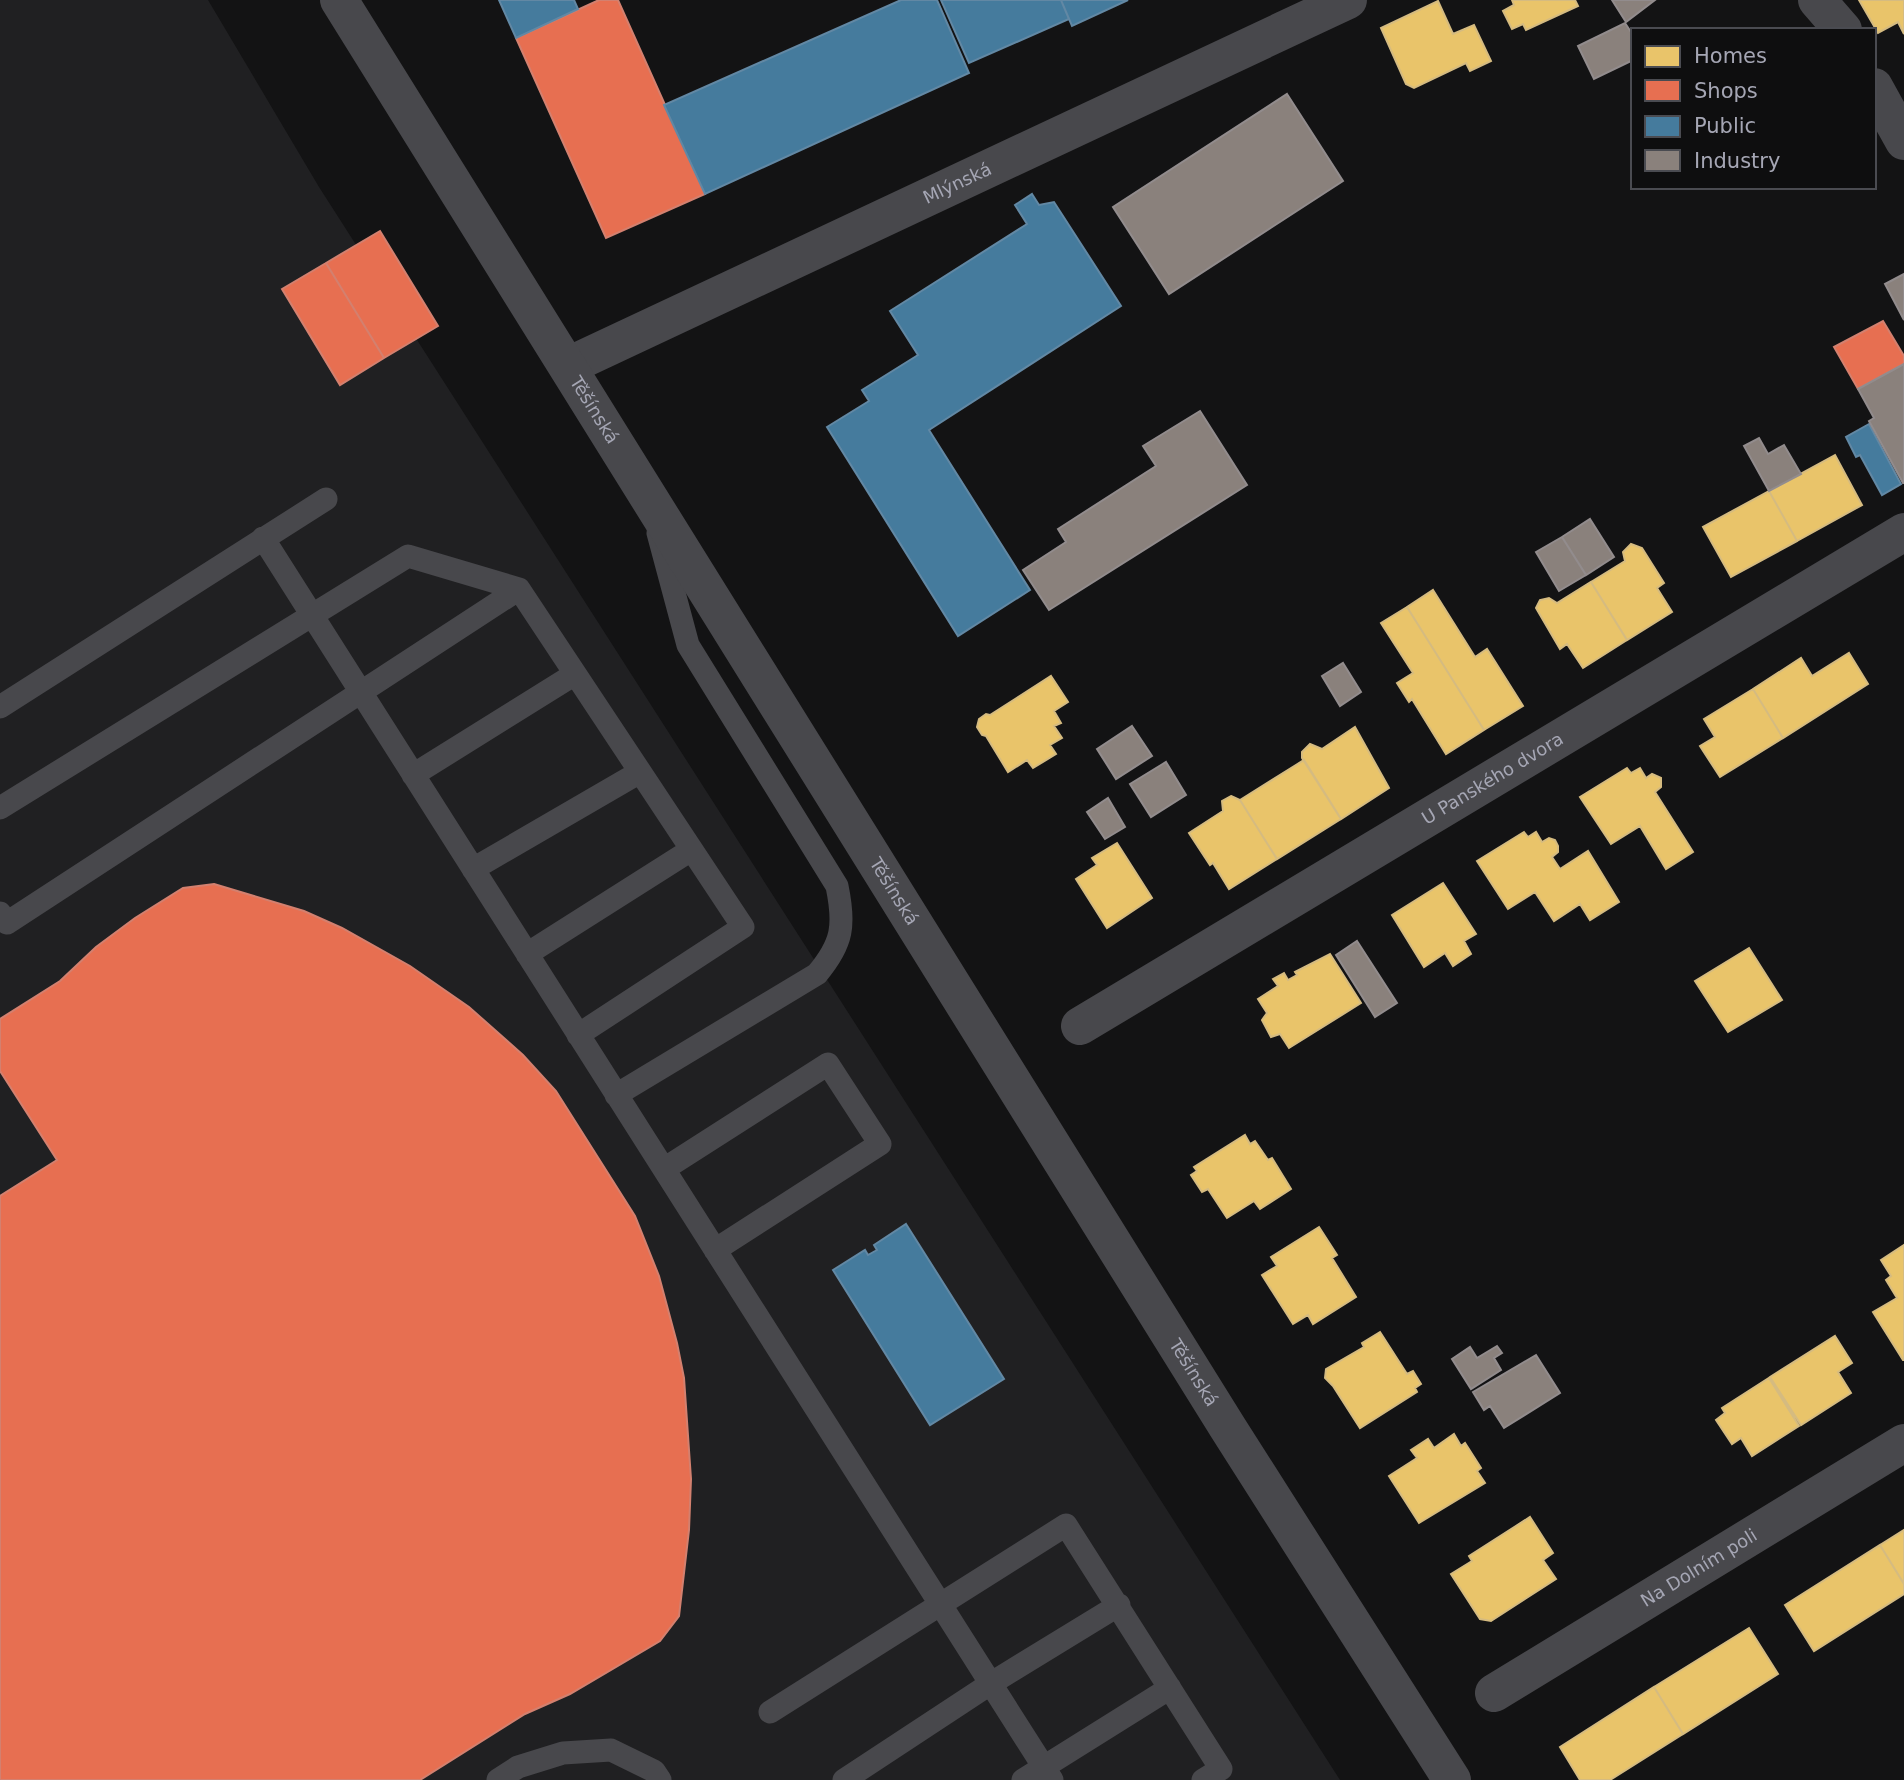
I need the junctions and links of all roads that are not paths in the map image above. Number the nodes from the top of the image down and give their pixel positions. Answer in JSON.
{"nodes":[{"id":1,"x":340,"y":0,"type":"edge"},
{"id":2,"x":1348,"y":0,"type":"edge"},
{"id":3,"x":1817,"y":0,"type":"edge"},
{"id":4,"x":1841,"y":28,"type":"edge"},
{"id":5,"x":1876,"y":91,"type":"edge"},
{"id":6,"x":1904,"y":141,"type":"edge"},
{"id":7,"x":568,"y":366,"type":"junction"},
{"id":8,"x":326,"y":499,"type":"dead end"},
{"id":9,"x":649,"y":499,"type":"junction"},
{"id":10,"x":1904,"y":532,"type":"edge"},
{"id":11,"x":263,"y":538,"type":"junction"},
{"id":12,"x":519,"y":589,"type":"junction"},
{"id":13,"x":311,"y":614,"type":"junction"},
{"id":14,"x":575,"y":674,"type":"junction"},
{"id":15,"x":361,"y":694,"type":"junction"},
{"id":16,"x":0,"y":707,"type":"edge"},
{"id":17,"x":640,"y":772,"type":"junction"},
{"id":18,"x":413,"y":775,"type":"junction"},
{"id":19,"x":0,"y":808,"type":"edge"},
{"id":20,"x":691,"y":850,"type":"junction"},
{"id":21,"x":472,"y":869,"type":"junction"},
{"id":22,"x":2,"y":921,"type":"edge"},
{"id":23,"x":527,"y":954,"type":"junction"},
{"id":24,"x":1080,"y":1026,"type":"dead end"},
{"id":25,"x":578,"y":1035,"type":"junction"},
{"id":26,"x":616,"y":1096,"type":"junction"},
{"id":27,"x":664,"y":1170,"type":"junction"},
{"id":28,"x":715,"y":1250,"type":"junction"},
{"id":29,"x":1904,"y":1443,"type":"edge"},
{"id":30,"x":940,"y":1605,"type":"junction"},
{"id":31,"x":1119,"y":1605,"type":"junction"},
{"id":32,"x":990,"y":1684,"type":"junction"},
{"id":33,"x":1170,"y":1688,"type":"junction"},
{"id":34,"x":1494,"y":1693,"type":"dead end"},
{"id":35,"x":771,"y":1712,"type":"dead end"},
{"id":36,"x":1048,"y":1774,"type":"edge"},
{"id":37,"x":498,"y":1780,"type":"edge"},
{"id":38,"x":660,"y":1780,"type":"edge"},
{"id":39,"x":845,"y":1780,"type":"edge"},
{"id":40,"x":1023,"y":1780,"type":"edge"},
{"id":41,"x":1203,"y":1780,"type":"edge"},
{"id":42,"x":1452,"y":1780,"type":"edge"}],
"edges":[{"from":1,"to":7,"type":"street","name":"Těšínská"},
{"from":2,"to":7,"type":"street","name":"Mlýnská"},
{"from":3,"to":4,"type":"street"},
{"from":5,"to":6,"type":"street"},
{"from":7,"to":9,"type":"street","name":"Těšínská"},
{"from":8,"to":11,"type":"lane"},
{"from":9,"to":26,"type":"lane"},
{"from":9,"to":42,"type":"street","name":"Těšínská"},
{"from":10,"to":24,"type":"street","name":"U Panského dvora"},
{"from":11,"to":13,"type":"lane"},
{"from":11,"to":16,"type":"lane"},
{"from":12,"to":13,"type":"lane"},
{"from":12,"to":14,"type":"lane"},
{"from":12,"to":15,"type":"lane"},
{"from":13,"to":15,"type":"lane"},
{"from":13,"to":19,"type":"lane"},
{"from":14,"to":17,"type":"lane"},
{"from":14,"to":18,"type":"lane"},
{"from":15,"to":18,"type":"lane"},
{"from":15,"to":22,"type":"lane"},
{"from":17,"to":20,"type":"lane"},
{"from":17,"to":21,"type":"lane"},
{"from":18,"to":21,"type":"lane"},
{"from":20,"to":23,"type":"lane"},
{"from":20,"to":25,"type":"lane"},
{"from":21,"to":23,"type":"lane"},
{"from":23,"to":25,"type":"lane"},
{"from":25,"to":26,"type":"lane"},
{"from":26,"to":27,"type":"lane"},
{"from":27,"to":28,"type":"lane"},
{"from":27,"to":28,"type":"lane"},
{"from":28,"to":30,"type":"lane"},
{"from":29,"to":34,"type":"street","name":"Na Dolním poli"},
{"from":30,"to":31,"type":"lane"},
{"from":30,"to":32,"type":"lane"},
{"from":30,"to":35,"type":"lane"},
{"from":31,"to":32,"type":"lane"},
{"from":31,"to":33,"type":"lane"},
{"from":32,"to":36,"type":"lane"},
{"from":32,"to":39,"type":"lane"},
{"from":33,"to":36,"type":"lane"},
{"from":33,"to":41,"type":"lane"},
{"from":36,"to":40,"type":"lane"},
{"from":37,"to":38,"type":"lane"}]}
